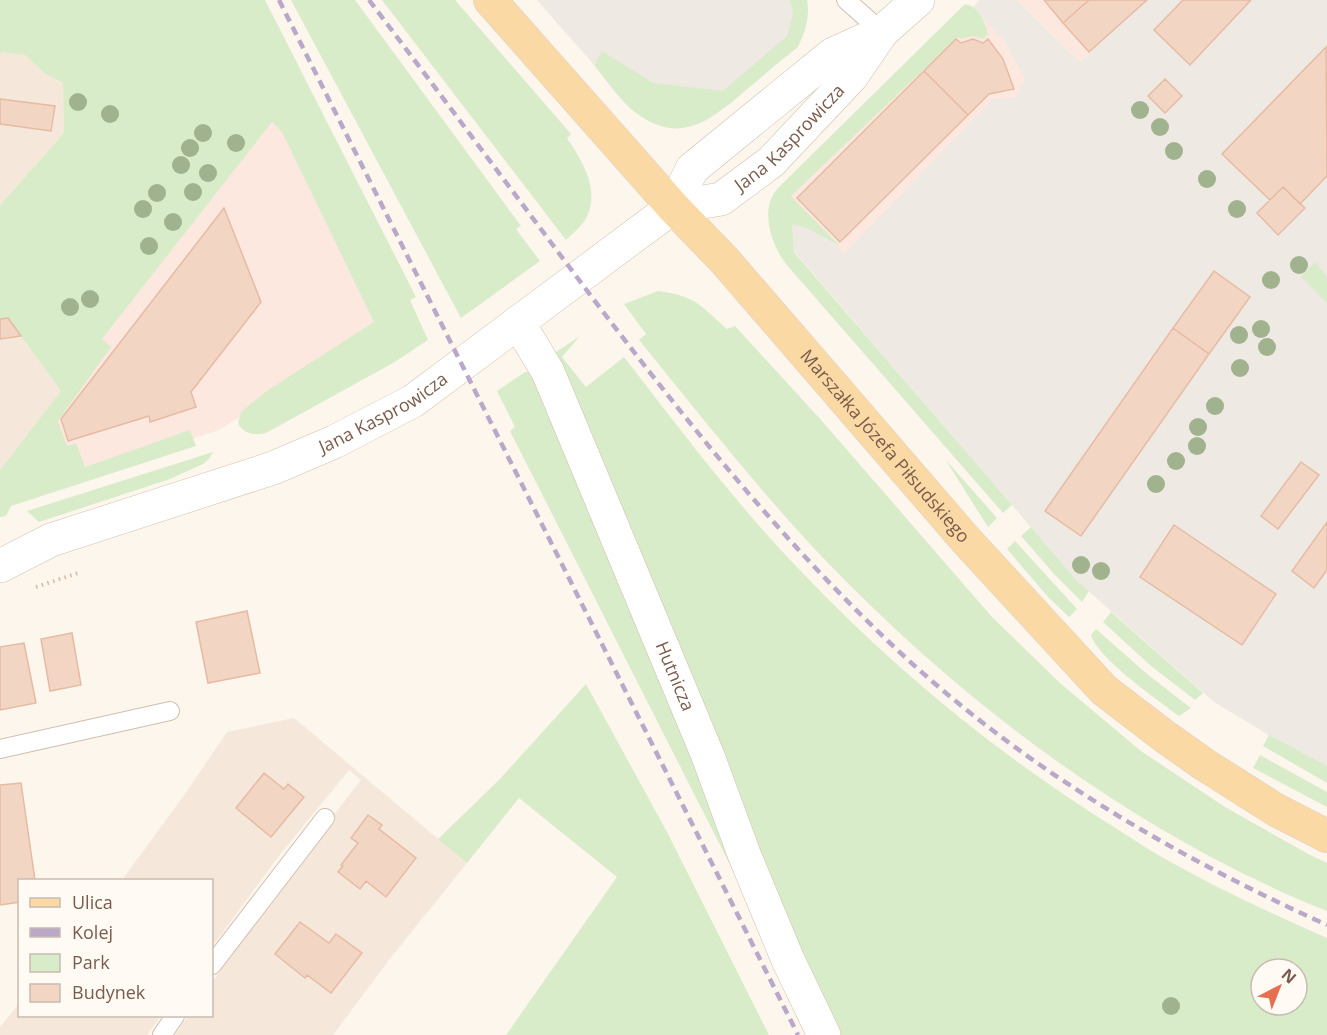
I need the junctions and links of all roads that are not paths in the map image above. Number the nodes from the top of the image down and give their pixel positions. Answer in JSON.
{"nodes":[{"id":1,"x":490,"y":0,"type":"edge"},
{"id":2,"x":846,"y":0,"type":"edge"},
{"id":3,"x":918,"y":0,"type":"edge"},
{"id":4,"x":882,"y":32,"type":"junction"},
{"id":5,"x":673,"y":207,"type":"junction"},
{"id":6,"x":518,"y":322,"type":"junction"},
{"id":7,"x":51,"y":540,"type":"junction"},
{"id":8,"x":0,"y":546,"type":"edge"},
{"id":9,"x":0,"y":566,"type":"edge"},
{"id":10,"x":170,"y":711,"type":"dead end"},
{"id":11,"x":0,"y":749,"type":"edge"},
{"id":12,"x":324,"y":818,"type":"dead end"},
{"id":13,"x":1327,"y":836,"type":"edge"},
{"id":14,"x":213,"y":964,"type":"edge"},
{"id":15,"x":174,"y":1017,"type":"edge"},
{"id":16,"x":162,"y":1035,"type":"edge"},
{"id":17,"x":824,"y":1035,"type":"edge"}],
"edges":[{"from":1,"to":5,"type":"main road","name":"Marszałka Józefa Piłsudskiego"},
{"from":2,"to":4,"type":"lane"},
{"from":3,"to":4,"type":"street","name":"Jana Kasprowicza"},
{"from":4,"to":5,"type":"street","name":"Jana Kasprowicza"},
{"from":4,"to":5,"type":"street","name":"Jana Kasprowicza"},
{"from":5,"to":6,"type":"street","name":"Jana Kasprowicza"},
{"from":5,"to":13,"type":"main road","name":"Marszałka Józefa Piłsudskiego"},
{"from":6,"to":7,"type":"street","name":"Jana Kasprowicza"},
{"from":6,"to":17,"type":"street","name":"Hutnicza"},
{"from":7,"to":8,"type":"street","name":"Jana Kasprowicza"},
{"from":7,"to":9,"type":"street","name":"Jana Kasprowicza"},
{"from":10,"to":11,"type":"lane"},
{"from":12,"to":14,"type":"lane"},
{"from":15,"to":16,"type":"lane"}]}
